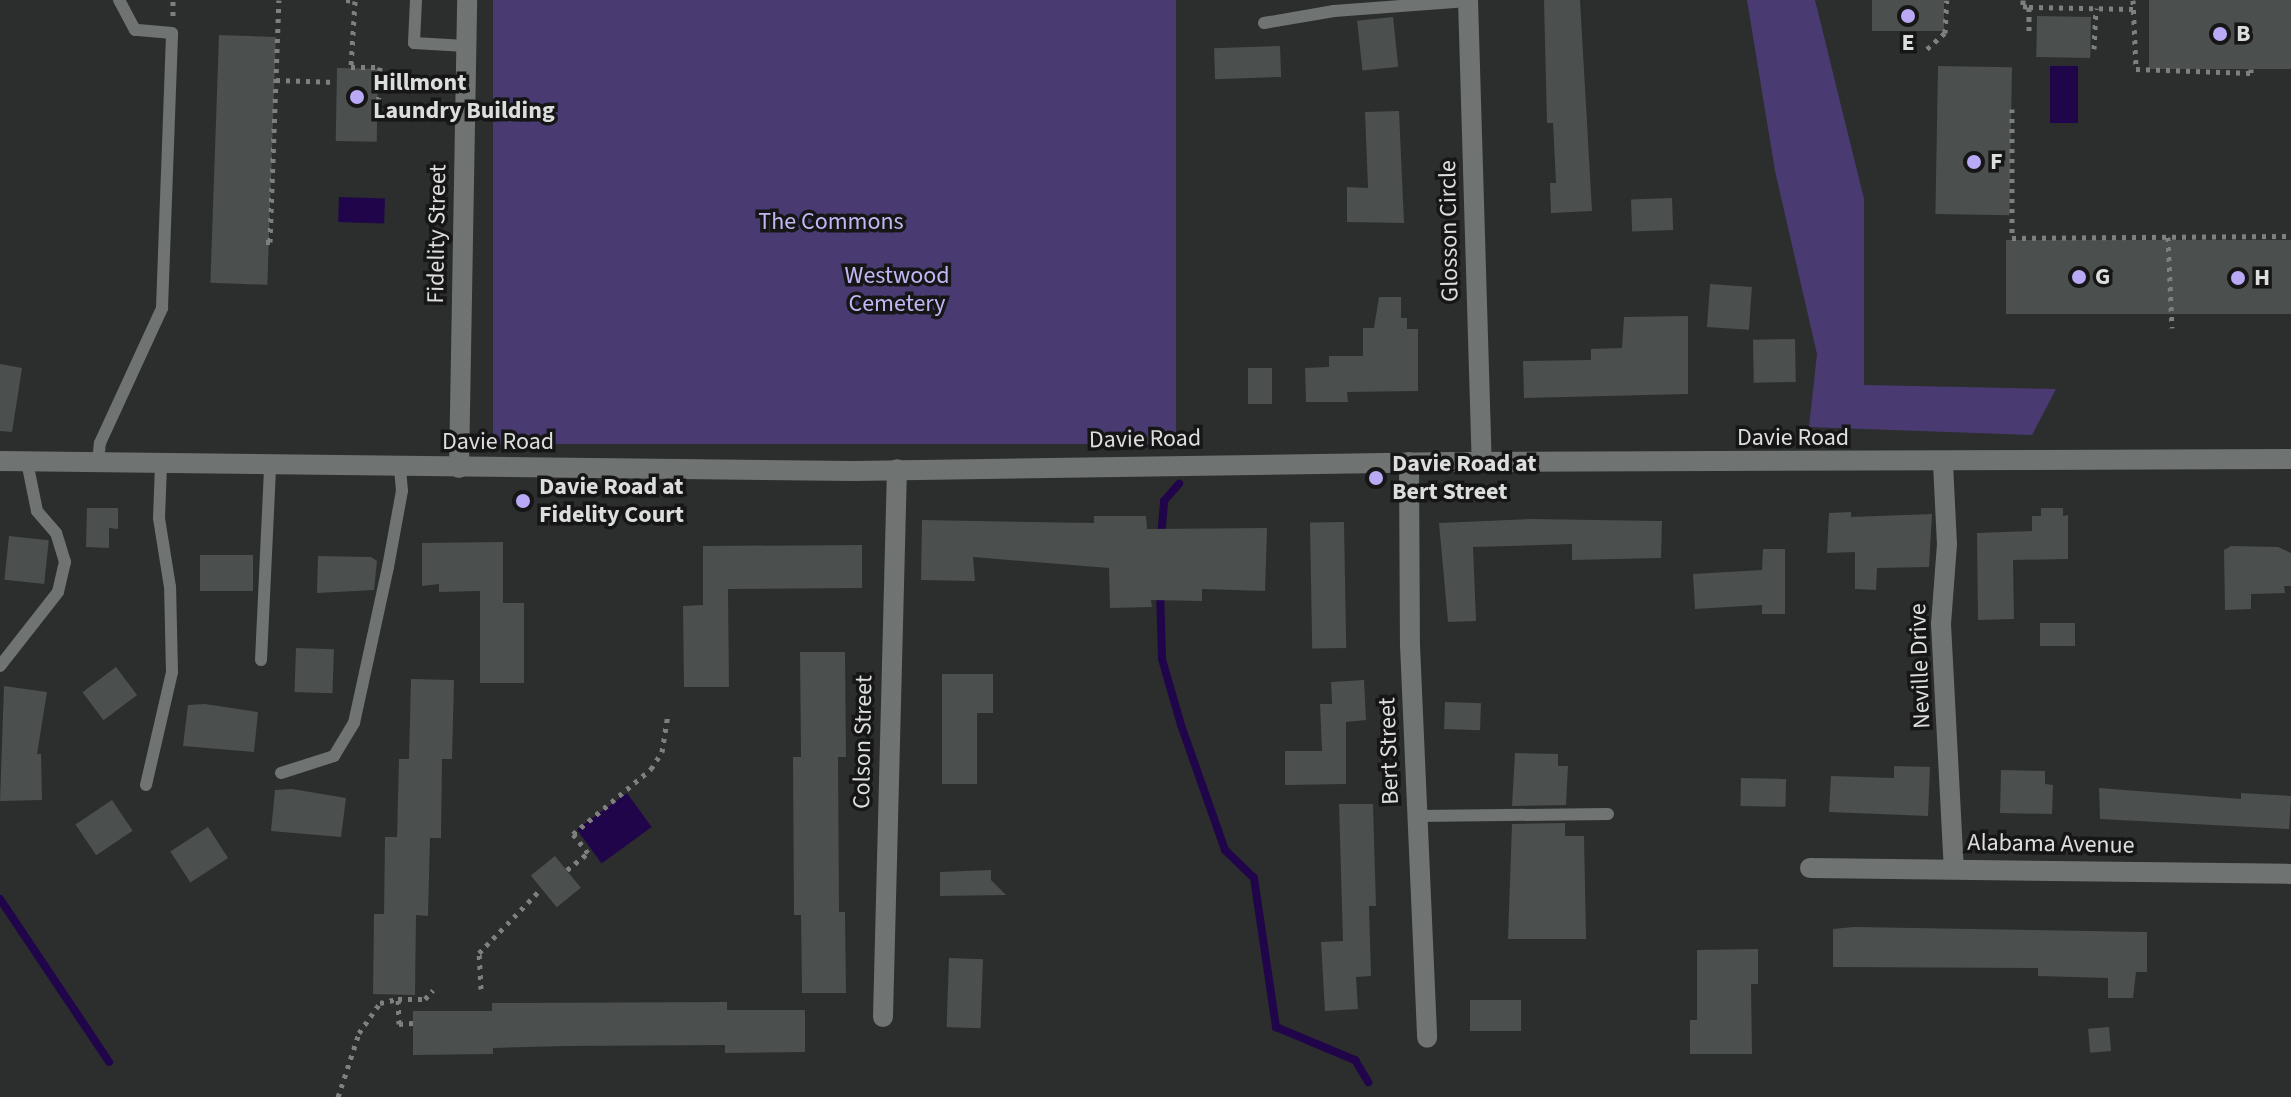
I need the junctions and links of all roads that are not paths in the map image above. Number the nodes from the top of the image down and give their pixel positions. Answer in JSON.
{"nodes":[{"id":1,"x":119,"y":0,"type":"edge"},
{"id":2,"x":416,"y":0,"type":"edge"},
{"id":3,"x":467,"y":0,"type":"edge"},
{"id":4,"x":1468,"y":0,"type":"edge"},
{"id":5,"x":1264,"y":23,"type":"dead end"},
{"id":6,"x":466,"y":46,"type":"junction"},
{"id":7,"x":2291,"y":459,"type":"edge"},
{"id":8,"x":0,"y":461,"type":"edge"},
{"id":9,"x":27,"y":462,"type":"junction"},
{"id":10,"x":1409,"y":462,"type":"junction"},
{"id":11,"x":1482,"y":462,"type":"junction"},
{"id":12,"x":1943,"y":463,"type":"junction"},
{"id":13,"x":98,"y":464,"type":"junction"},
{"id":14,"x":161,"y":467,"type":"junction"},
{"id":15,"x":270,"y":467,"type":"junction"},
{"id":16,"x":400,"y":468,"type":"junction"},
{"id":17,"x":459,"y":468,"type":"junction"},
{"id":18,"x":897,"y":469,"type":"junction"},
{"id":19,"x":261,"y":660,"type":"dead end"},
{"id":20,"x":0,"y":666,"type":"edge"},
{"id":21,"x":281,"y":773,"type":"dead end"},
{"id":22,"x":146,"y":785,"type":"dead end"},
{"id":23,"x":1608,"y":814,"type":"dead end"},
{"id":24,"x":1417,"y":816,"type":"junction"},
{"id":25,"x":1810,"y":868,"type":"dead end"},
{"id":26,"x":1954,"y":869,"type":"junction"},
{"id":27,"x":2291,"y":874,"type":"edge"},
{"id":28,"x":883,"y":1017,"type":"dead end"},
{"id":29,"x":1427,"y":1038,"type":"dead end"}],
"edges":[{"from":1,"to":13,"type":"lane"},
{"from":2,"to":6,"type":"lane"},
{"from":3,"to":6,"type":"street","name":"Fidelity Street"},
{"from":4,"to":5,"type":"lane"},
{"from":4,"to":11,"type":"street","name":"Glosson Circle"},
{"from":6,"to":17,"type":"street","name":"Fidelity Street"},
{"from":7,"to":12,"type":"street","name":"Davie Road"},
{"from":8,"to":9,"type":"street","name":"Davie Road"},
{"from":9,"to":13,"type":"street","name":"Davie Road"},
{"from":9,"to":20,"type":"lane"},
{"from":10,"to":11,"type":"street","name":"Davie Road"},
{"from":10,"to":18,"type":"street","name":"Davie Road"},
{"from":10,"to":24,"type":"street","name":"Bert Street"},
{"from":11,"to":12,"type":"street","name":"Davie Road"},
{"from":12,"to":26,"type":"street","name":"Neville Drive"},
{"from":13,"to":14,"type":"street","name":"Davie Road"},
{"from":14,"to":15,"type":"street","name":"Davie Road"},
{"from":14,"to":22,"type":"lane"},
{"from":15,"to":16,"type":"street","name":"Davie Road"},
{"from":15,"to":19,"type":"lane"},
{"from":16,"to":17,"type":"street","name":"Davie Road"},
{"from":16,"to":21,"type":"lane"},
{"from":17,"to":18,"type":"street","name":"Davie Road"},
{"from":18,"to":28,"type":"street","name":"Colson Street"},
{"from":23,"to":24,"type":"lane"},
{"from":24,"to":29,"type":"street","name":"Bert Street"},
{"from":25,"to":26,"type":"street","name":"Alabama Avenue"},
{"from":26,"to":27,"type":"street","name":"Alabama Avenue"}]}
